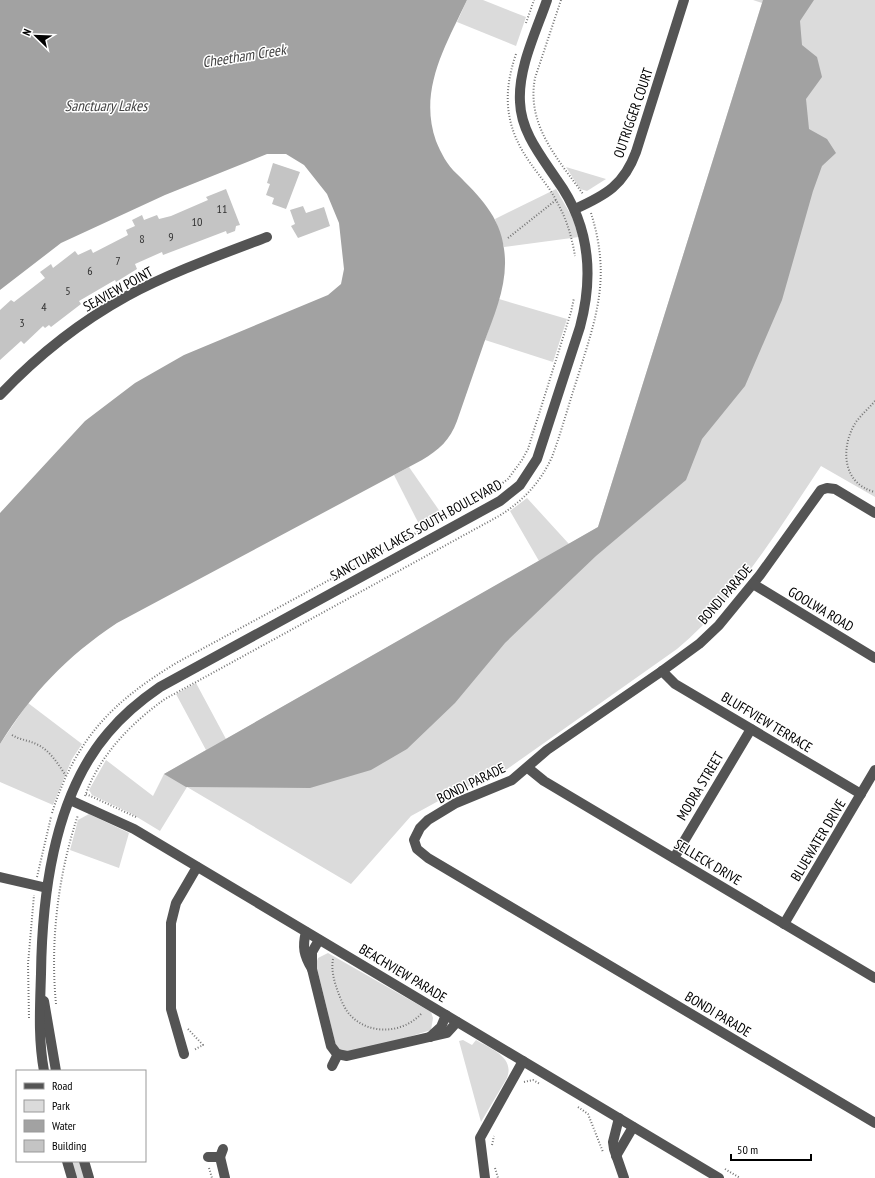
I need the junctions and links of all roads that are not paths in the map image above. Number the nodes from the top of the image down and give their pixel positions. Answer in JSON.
{"nodes":[{"id":1,"x":547,"y":0,"type":"edge"},
{"id":2,"x":684,"y":0,"type":"edge"},
{"id":3,"x":574,"y":209,"type":"junction"},
{"id":4,"x":268,"y":237,"type":"dead end"},
{"id":5,"x":0,"y":395,"type":"edge"},
{"id":6,"x":875,"y":513,"type":"edge"},
{"id":7,"x":753,"y":584,"type":"junction"},
{"id":8,"x":875,"y":658,"type":"edge"},
{"id":9,"x":662,"y":671,"type":"junction"},
{"id":10,"x":751,"y":729,"type":"junction"},
{"id":11,"x":528,"y":768,"type":"junction"},
{"id":12,"x":875,"y":770,"type":"edge"},
{"id":13,"x":861,"y":794,"type":"junction"},
{"id":14,"x":70,"y":800,"type":"junction"},
{"id":15,"x":674,"y":858,"type":"junction"},
{"id":16,"x":197,"y":867,"type":"junction"},
{"id":17,"x":0,"y":877,"type":"edge"},
{"id":18,"x":47,"y":888,"type":"junction"},
{"id":19,"x":784,"y":924,"type":"junction"},
{"id":20,"x":306,"y":932,"type":"junction"},
{"id":21,"x":318,"y":940,"type":"junction"},
{"id":22,"x":312,"y":969,"type":"junction"},
{"id":23,"x":875,"y":978,"type":"edge"},
{"id":24,"x":41,"y":981,"type":"junction"},
{"id":25,"x":446,"y":1015,"type":"junction"},
{"id":26,"x":456,"y":1022,"type":"junction"},
{"id":27,"x":429,"y":1038,"type":"junction"},
{"id":28,"x":184,"y":1054,"type":"road end"},
{"id":29,"x":338,"y":1054,"type":"junction"},
{"id":30,"x":523,"y":1061,"type":"junction"},
{"id":31,"x":332,"y":1066,"type":"dead end"},
{"id":32,"x":44,"y":1070,"type":"edge"},
{"id":33,"x":56,"y":1070,"type":"edge"},
{"id":34,"x":619,"y":1118,"type":"junction"},
{"id":35,"x":875,"y":1123,"type":"edge"},
{"id":36,"x":633,"y":1127,"type":"junction"},
{"id":37,"x":616,"y":1156,"type":"junction"},
{"id":38,"x":208,"y":1157,"type":"dead end"},
{"id":39,"x":67,"y":1162,"type":"edge"},
{"id":40,"x":84,"y":1162,"type":"edge"},
{"id":41,"x":72,"y":1178,"type":"edge"},
{"id":42,"x":89,"y":1178,"type":"edge"},
{"id":43,"x":225,"y":1178,"type":"edge"},
{"id":44,"x":485,"y":1178,"type":"edge"},
{"id":45,"x":624,"y":1178,"type":"edge"},
{"id":46,"x":719,"y":1178,"type":"edge"}],
"edges":[{"from":1,"to":3,"type":"street","name":"SANCTUARY LAKES SOUTH BOULEVARD"},
{"from":2,"to":3,"type":"street","name":"OUTRIGGER COURT"},
{"from":3,"to":14,"type":"street","name":"SANCTUARY LAKES SOUTH BOULEVARD"},
{"from":4,"to":5,"type":"street","name":"SEAVIEW POINT"},
{"from":6,"to":7,"type":"street","name":"BONDI PARADE"},
{"from":7,"to":8,"type":"street","name":"GOOLWA ROAD"},
{"from":7,"to":9,"type":"street","name":"BONDI PARADE"},
{"from":9,"to":10,"type":"street","name":"BLUFFVIEW TERRACE"},
{"from":9,"to":11,"type":"street","name":"BONDI PARADE"},
{"from":10,"to":13,"type":"street","name":"BLUFFVIEW TERRACE"},
{"from":10,"to":15,"type":"street","name":"MODRA STREET"},
{"from":11,"to":15,"type":"street","name":"SELLECK DRIVE"},
{"from":11,"to":35,"type":"street","name":"BONDI PARADE"},
{"from":12,"to":13,"type":"street","name":"BLUEWATER DRIVE"},
{"from":13,"to":19,"type":"street","name":"BLUEWATER DRIVE"},
{"from":14,"to":16,"type":"street","name":"BEACHVIEW PARADE"},
{"from":14,"to":18,"type":"street","name":"SANCTUARY LAKES SOUTH BOULEVARD"},
{"from":15,"to":19,"type":"street","name":"SELLECK DRIVE"},
{"from":16,"to":20,"type":"street","name":"BEACHVIEW PARADE"},
{"from":16,"to":28,"type":"street"},
{"from":17,"to":18,"type":"street"},
{"from":18,"to":24,"type":"street","name":"SANCTUARY LAKES SOUTH BOULEVARD"},
{"from":19,"to":23,"type":"street","name":"SELLECK DRIVE"},
{"from":20,"to":21,"type":"street","name":"BEACHVIEW PARADE"},
{"from":20,"to":22,"type":"street"},
{"from":21,"to":22,"type":"street"},
{"from":21,"to":25,"type":"street","name":"BEACHVIEW PARADE"},
{"from":22,"to":29,"type":"street"},
{"from":24,"to":32,"type":"street","name":"SANCTUARY LAKES SOUTH BOULEVARD"},
{"from":24,"to":33,"type":"street","name":"SANCTUARY LAKES SOUTH BOULEVARD"},
{"from":25,"to":26,"type":"street","name":"BEACHVIEW PARADE"},
{"from":25,"to":27,"type":"street"},
{"from":26,"to":27,"type":"street"},
{"from":26,"to":30,"type":"street","name":"BEACHVIEW PARADE"},
{"from":27,"to":29,"type":"street"},
{"from":29,"to":31,"type":"street"},
{"from":30,"to":34,"type":"street","name":"BEACHVIEW PARADE"},
{"from":30,"to":44,"type":"street"},
{"from":34,"to":36,"type":"street","name":"BEACHVIEW PARADE"},
{"from":34,"to":37,"type":"street"},
{"from":36,"to":37,"type":"street"},
{"from":36,"to":46,"type":"street","name":"BEACHVIEW PARADE"},
{"from":37,"to":45,"type":"street"},
{"from":38,"to":43,"type":"street"},
{"from":39,"to":41,"type":"street"},
{"from":40,"to":42,"type":"street"}]}
